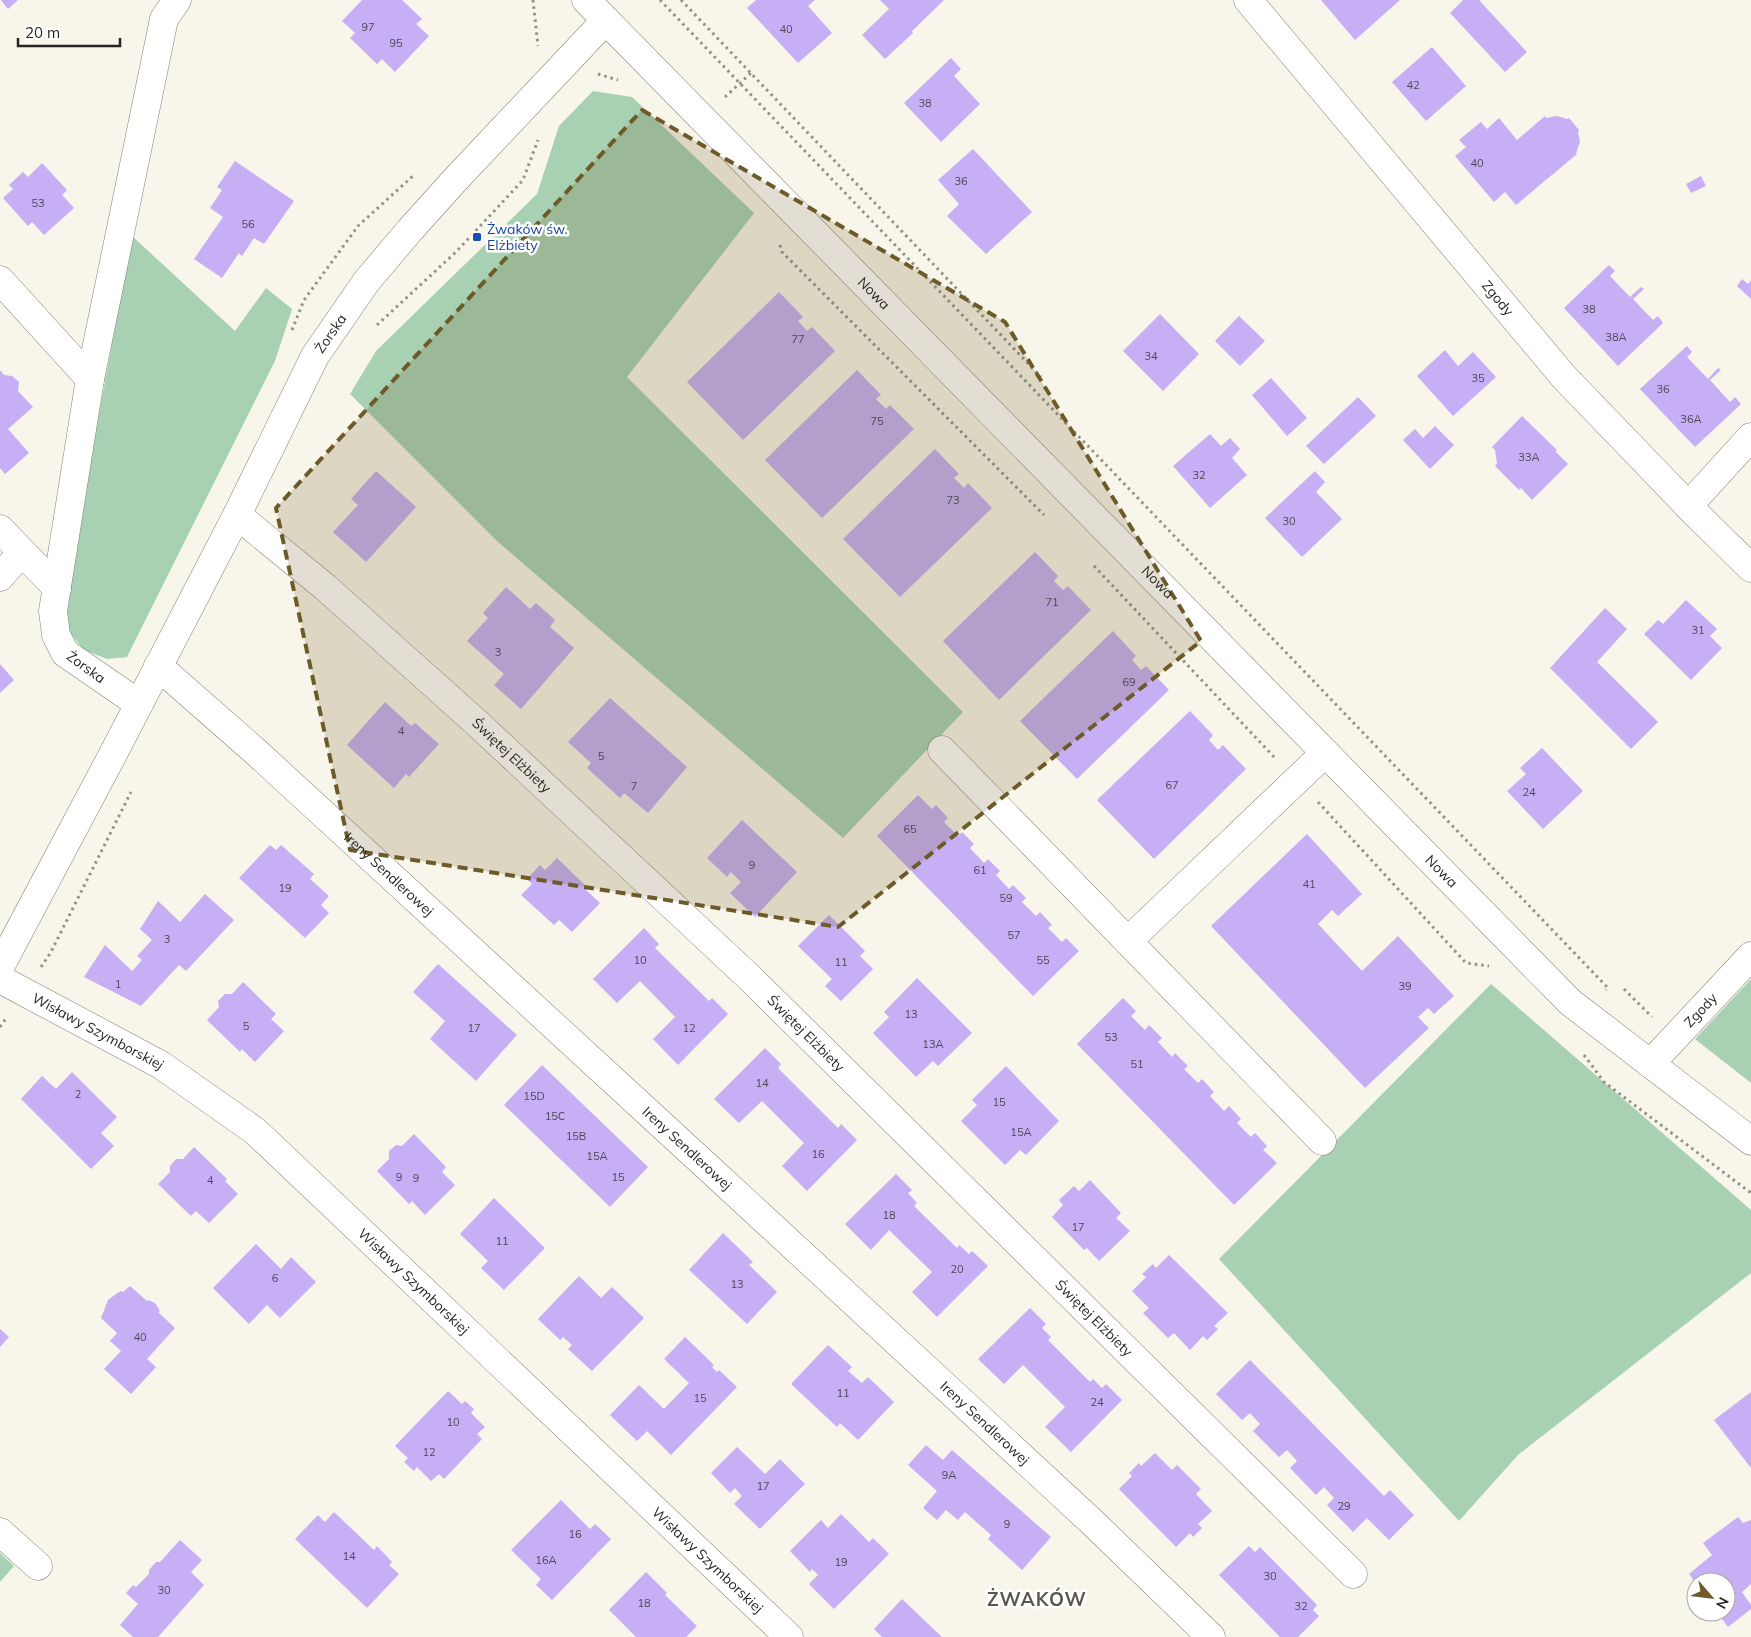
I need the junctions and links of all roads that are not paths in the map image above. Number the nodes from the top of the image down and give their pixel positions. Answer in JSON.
{"nodes":[{"id":1,"x":177,"y":0,"type":"edge"},
{"id":2,"x":586,"y":0,"type":"edge"},
{"id":3,"x":1260,"y":5,"type":"edge"},
{"id":4,"x":606,"y":20,"type":"junction"},
{"id":5,"x":0,"y":280,"type":"edge"},
{"id":6,"x":90,"y":379,"type":"junction"},
{"id":7,"x":1751,"y":437,"type":"edge"},
{"id":8,"x":1688,"y":506,"type":"junction"},
{"id":9,"x":237,"y":515,"type":"junction"},
{"id":10,"x":0,"y":529,"type":"edge"},
{"id":11,"x":22,"y":552,"type":"junction"},
{"id":12,"x":1751,"y":568,"type":"edge"},
{"id":13,"x":0,"y":577,"type":"edge"},
{"id":14,"x":57,"y":588,"type":"junction"},
{"id":15,"x":158,"y":666,"type":"junction"},
{"id":16,"x":139,"y":704,"type":"junction"},
{"id":17,"x":942,"y":750,"type":"dead end"},
{"id":18,"x":1325,"y":753,"type":"junction"},
{"id":19,"x":1128,"y":941,"type":"junction"},
{"id":20,"x":1751,"y":956,"type":"edge"},
{"id":21,"x":0,"y":967,"type":"edge"},
{"id":22,"x":0,"y":980,"type":"edge"},
{"id":23,"x":1650,"y":1064,"type":"junction"},
{"id":24,"x":1322,"y":1141,"type":"dead end"},
{"id":25,"x":1751,"y":1142,"type":"edge"},
{"id":26,"x":0,"y":1532,"type":"edge"},
{"id":27,"x":38,"y":1566,"type":"dead end"},
{"id":28,"x":1353,"y":1574,"type":"dead end"},
{"id":29,"x":789,"y":1637,"type":"edge"},
{"id":30,"x":1211,"y":1637,"type":"edge"}],
"edges":[{"from":1,"to":6,"type":"street","name":"Żorska"},
{"from":2,"to":4,"type":"street","name":"Nowa"},
{"from":3,"to":8,"type":"street","name":"Zgody"},
{"from":4,"to":9,"type":"street","name":"Żorska"},
{"from":4,"to":18,"type":"street","name":"Nowa"},
{"from":5,"to":6,"type":"street"},
{"from":6,"to":14,"type":"street","name":"Żorska"},
{"from":7,"to":8,"type":"street"},
{"from":8,"to":12,"type":"street","name":"Zgody"},
{"from":9,"to":15,"type":"street","name":"Żorska"},
{"from":9,"to":28,"type":"street","name":"Świętej Elżbiety"},
{"from":10,"to":11,"type":"street"},
{"from":11,"to":13,"type":"street"},
{"from":11,"to":14,"type":"street"},
{"from":14,"to":16,"type":"street","name":"Żorska"},
{"from":15,"to":16,"type":"street","name":"Żorska"},
{"from":15,"to":30,"type":"street","name":"Ireny Sendlerowej"},
{"from":16,"to":21,"type":"street","name":"Żorska"},
{"from":17,"to":19,"type":"street"},
{"from":18,"to":19,"type":"street"},
{"from":18,"to":23,"type":"street","name":"Nowa"},
{"from":19,"to":24,"type":"street"},
{"from":20,"to":23,"type":"street","name":"Zgody"},
{"from":22,"to":29,"type":"street","name":"Wisławy Szymborskiej"},
{"from":23,"to":25,"type":"street","name":"Nowa"},
{"from":26,"to":27,"type":"street"}]}
